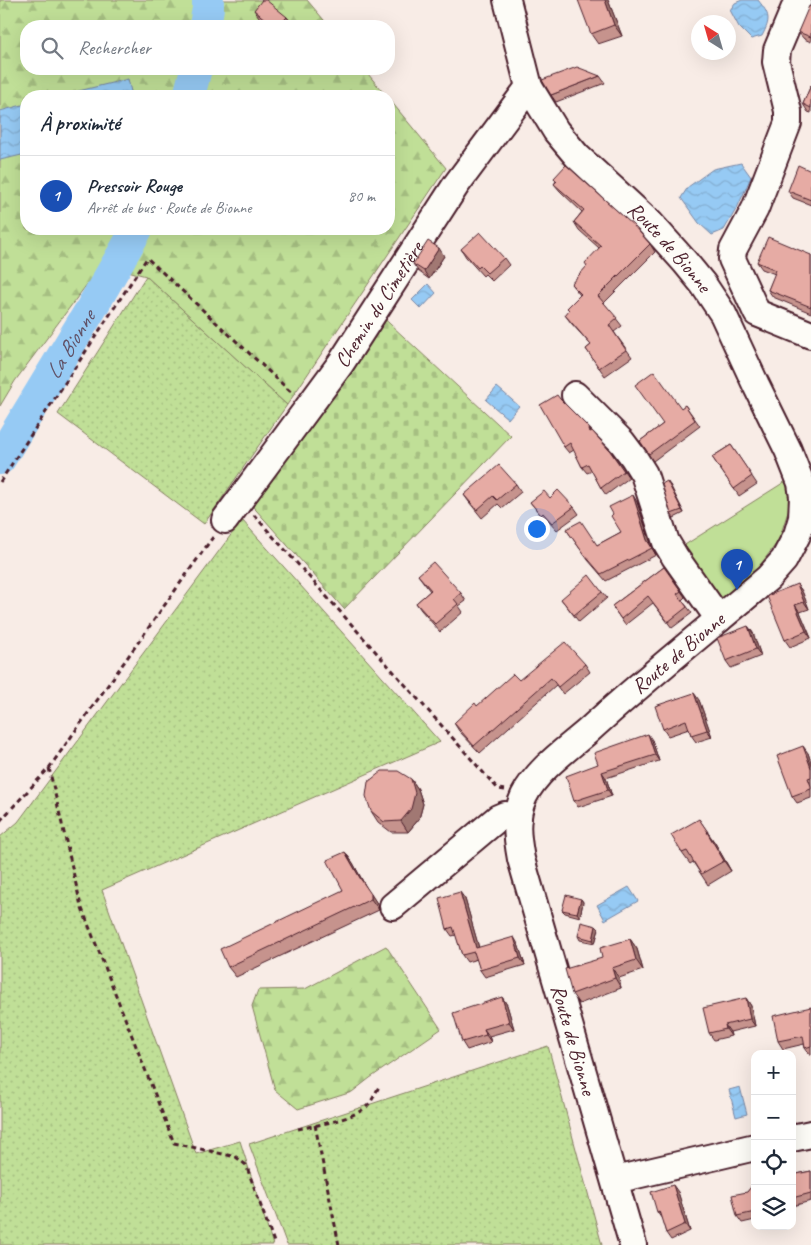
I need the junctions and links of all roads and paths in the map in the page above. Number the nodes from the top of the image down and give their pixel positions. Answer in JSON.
{"nodes":[{"id":1,"x":507,"y":0,"type":"edge"},
{"id":2,"x":798,"y":0,"type":"edge"},
{"id":3,"x":529,"y":87,"type":"junction"},
{"id":4,"x":811,"y":335,"type":"edge"},
{"id":5,"x":575,"y":395,"type":"dead end"},
{"id":6,"x":308,"y":408,"type":"junction"},
{"id":7,"x":0,"y":482,"type":"edge"},
{"id":8,"x":806,"y":482,"type":"edge"},
{"id":9,"x":233,"y":510,"type":"junction"},
{"id":10,"x":806,"y":520,"type":"edge"},
{"id":11,"x":719,"y":619,"type":"junction"},
{"id":12,"x":49,"y":768,"type":"junction"},
{"id":13,"x":521,"y":806,"type":"junction"},
{"id":14,"x":0,"y":821,"type":"edge"},
{"id":15,"x":393,"y":906,"type":"dead end"},
{"id":16,"x":380,"y":1085,"type":"dead end"},
{"id":17,"x":315,"y":1125,"type":"junction"},
{"id":18,"x":298,"y":1129,"type":"dead end"},
{"id":19,"x":811,"y":1134,"type":"edge"},
{"id":20,"x":796,"y":1137,"type":"edge"},
{"id":21,"x":751,"y":1148,"type":"edge"},
{"id":22,"x":615,"y":1180,"type":"junction"},
{"id":23,"x":275,"y":1245,"type":"edge"},
{"id":24,"x":339,"y":1245,"type":"edge"},
{"id":25,"x":634,"y":1245,"type":"edge"}],
"edges":[{"from":1,"to":3,"type":"street","name":"Route de Bionne"},
{"from":2,"to":4,"type":"street"},
{"from":3,"to":6,"type":"street","name":"Chemin du Cimetière"},
{"from":3,"to":8,"type":"street","name":"Route de Bionne"},
{"from":5,"to":11,"type":"street"},
{"from":6,"to":7,"type":"path"},
{"from":6,"to":9,"type":"street","name":"Chemin du Cimetière"},
{"from":8,"to":10,"type":"street","name":"Route de Bionne"},
{"from":9,"to":12,"type":"path"},
{"from":9,"to":13,"type":"path"},
{"from":10,"to":11,"type":"street","name":"Route de Bionne"},
{"from":11,"to":13,"type":"street","name":"Route de Bionne"},
{"from":12,"to":14,"type":"path"},
{"from":12,"to":23,"type":"path"},
{"from":13,"to":15,"type":"street"},
{"from":13,"to":22,"type":"street","name":"Route de Bionne"},
{"from":16,"to":17,"type":"path"},
{"from":17,"to":18,"type":"path"},
{"from":17,"to":24,"type":"path"},
{"from":19,"to":20,"type":"street"},
{"from":21,"to":22,"type":"street"},
{"from":22,"to":25,"type":"street","name":"Route de Bionne"}]}
